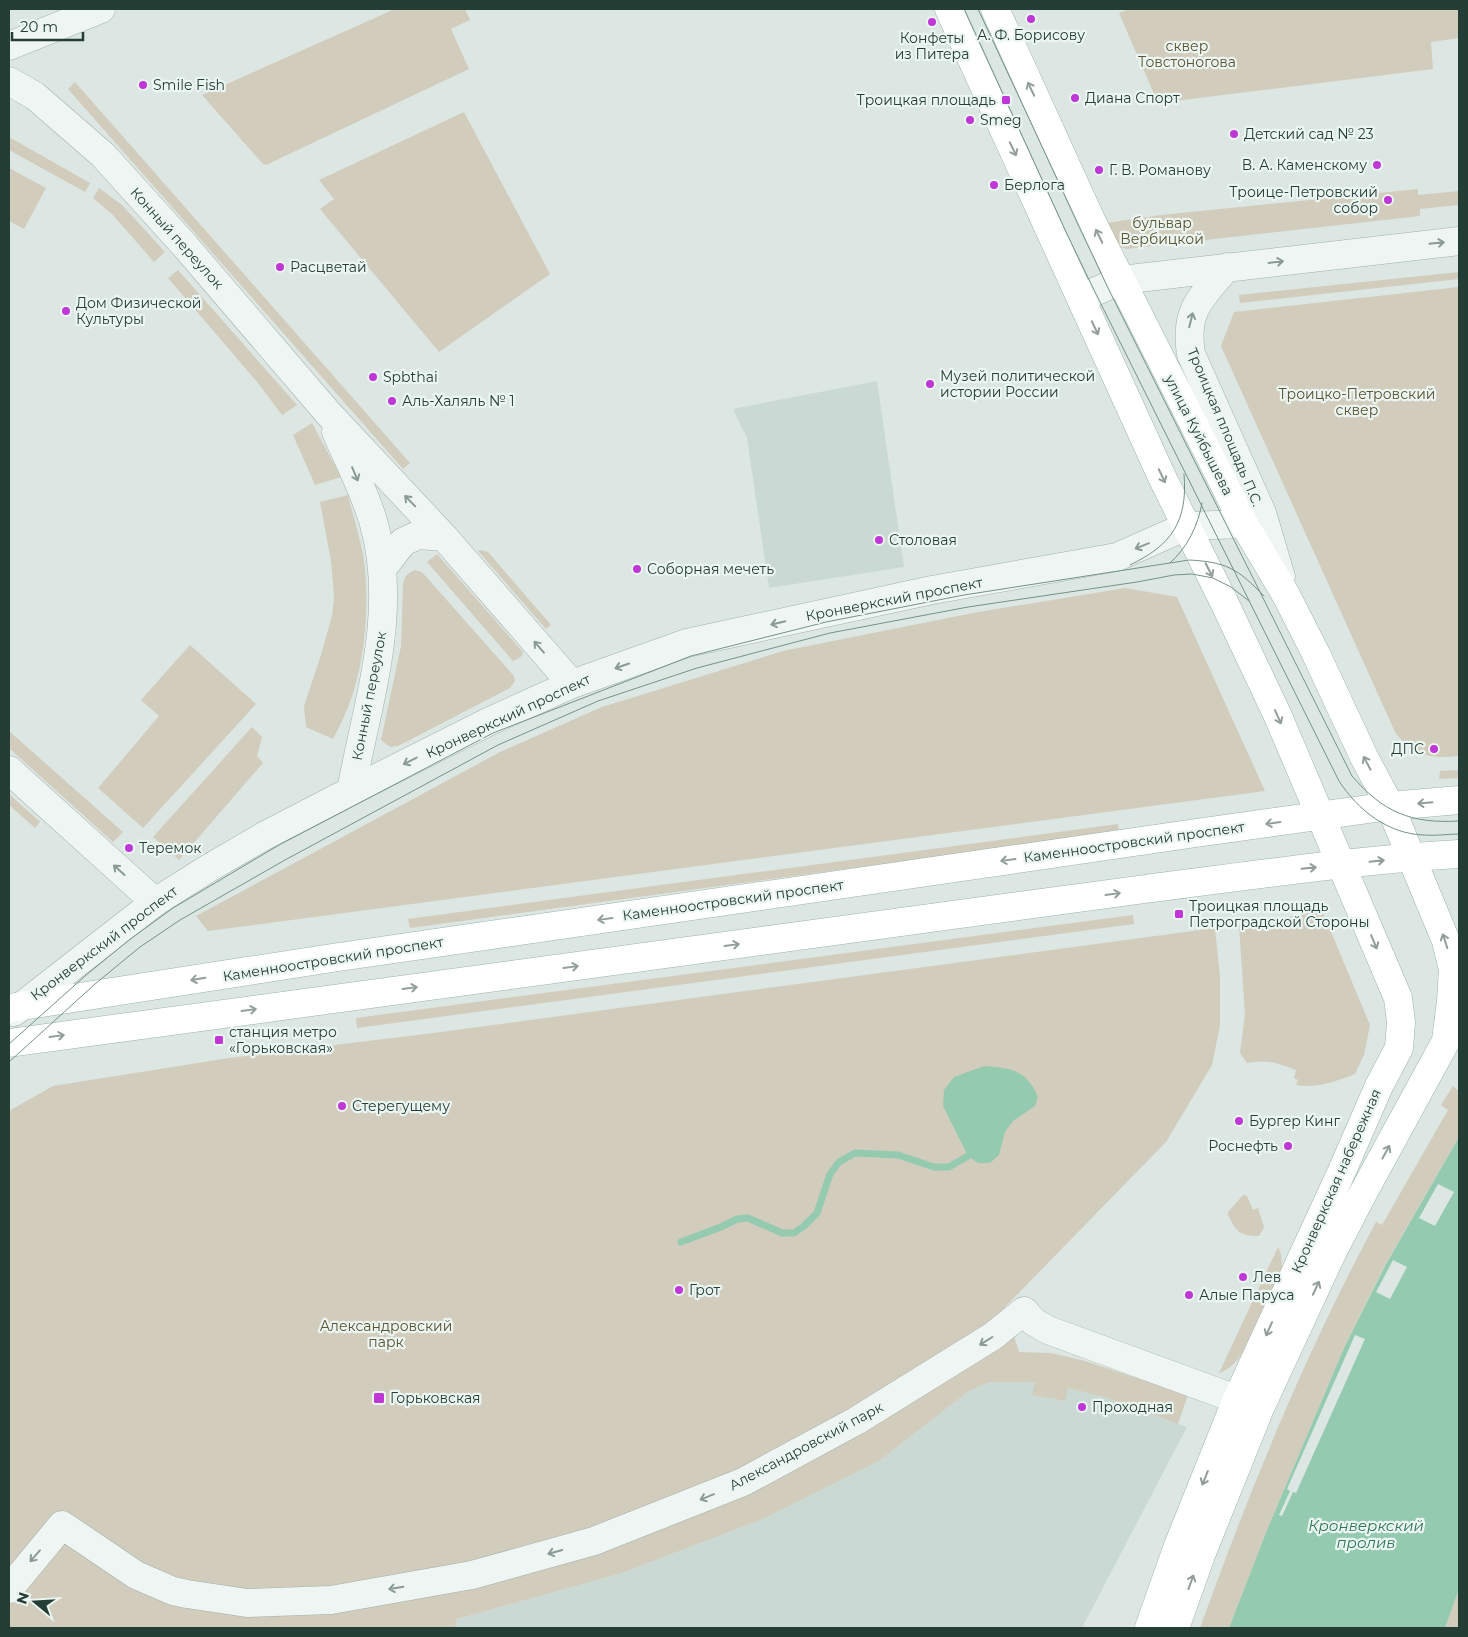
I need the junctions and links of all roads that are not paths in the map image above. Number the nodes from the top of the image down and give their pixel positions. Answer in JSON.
{"nodes":[{"id":1,"x":101,"y":9,"type":"edge"},
{"id":2,"x":949,"y":9,"type":"edge"},
{"id":3,"x":995,"y":9,"type":"edge"},
{"id":4,"x":9,"y":46,"type":"edge"},
{"id":5,"x":9,"y":81,"type":"edge"},
{"id":6,"x":1459,"y":241,"type":"edge"},
{"id":7,"x":1227,"y":268,"type":"junction"},
{"id":8,"x":1121,"y":280,"type":"junction"},
{"id":9,"x":1081,"y":298,"type":"junction"},
{"id":10,"x":328,"y":413,"type":"junction"},
{"id":11,"x":1244,"y":524,"type":"junction"},
{"id":12,"x":1187,"y":526,"type":"junction"},
{"id":13,"x":444,"y":537,"type":"junction"},
{"id":14,"x":382,"y":569,"type":"junction"},
{"id":15,"x":1286,"y":595,"type":"junction"},
{"id":16,"x":572,"y":684,"type":"junction"},
{"id":17,"x":9,"y":770,"type":"edge"},
{"id":18,"x":351,"y":792,"type":"junction"},
{"id":19,"x":1459,"y":800,"type":"edge"},
{"id":20,"x":1390,"y":806,"type":"junction"},
{"id":21,"x":1321,"y":816,"type":"junction"},
{"id":22,"x":1459,"y":854,"type":"edge"},
{"id":23,"x":1411,"y":857,"type":"junction"},
{"id":24,"x":1342,"y":864,"type":"junction"},
{"id":25,"x":155,"y":902,"type":"junction"},
{"id":26,"x":12,"y":1010,"type":"edge"},
{"id":27,"x":1453,"y":1031,"type":"edge"},
{"id":28,"x":9,"y":1043,"type":"edge"},
{"id":29,"x":1249,"y":1404,"type":"junction"},
{"id":30,"x":9,"y":1589,"type":"edge"},
{"id":31,"x":1149,"y":1628,"type":"edge"},
{"id":32,"x":1175,"y":1628,"type":"edge"}],
"edges":[{"from":1,"to":4,"type":"street"},
{"from":2,"to":9,"type":"main road","one_way":true},
{"from":8,"to":3,"type":"main road","name":"улица Куйбышева","one_way":true},
{"from":5,"to":10,"type":"street","name":"Конный переулок"},
{"from":7,"to":6,"type":"street","one_way":true},
{"from":7,"to":8,"type":"street"},
{"from":15,"to":7,"type":"street","name":"Троицкая площадь П.С.","one_way":true},
{"from":8,"to":9,"type":"street"},
{"from":8,"to":11,"type":"main road","name":"улица Куйбышева"},
{"from":9,"to":12,"type":"main road","one_way":true},
{"from":13,"to":10,"type":"street","name":"Конный переулок","one_way":true},
{"from":10,"to":14,"type":"street","name":"Конный переулок","one_way":true},
{"from":11,"to":12,"type":"street","name":"Кронверкский проспект"},
{"from":11,"to":15,"type":"main road","name":"улица Куйбышева"},
{"from":12,"to":16,"type":"street","name":"Кронверкский проспект","one_way":true},
{"from":12,"to":21,"type":"main road","one_way":true},
{"from":13,"to":14,"type":"street"},
{"from":16,"to":13,"type":"street","name":"Конный переулок","one_way":true},
{"from":14,"to":18,"type":"street","name":"Конный переулок"},
{"from":20,"to":15,"type":"main road","name":"улица Куйбышева","one_way":true},
{"from":16,"to":18,"type":"street","name":"Кронверкский проспект","one_way":true},
{"from":25,"to":17,"type":"street","one_way":true},
{"from":18,"to":25,"type":"street","name":"Кронверкский проспект"},
{"from":19,"to":20,"type":"main road","name":"Каменноостровский проспект","one_way":true},
{"from":20,"to":21,"type":"main road","name":"Каменноостровский проспект"},
{"from":20,"to":23,"type":"main road","name":"улица Куйбышева"},
{"from":21,"to":24,"type":"main road","name":"Кронверкская набережная"},
{"from":21,"to":26,"type":"main road","name":"Каменноостровский проспект","one_way":true},
{"from":22,"to":23,"type":"main road"},
{"from":24,"to":23,"type":"main road","one_way":true},
{"from":27,"to":23,"type":"main road","name":"Кронверкская набережная","one_way":true},
{"from":28,"to":24,"type":"main road","one_way":true},
{"from":24,"to":29,"type":"main road","name":"Кронверкская набережная","one_way":true},
{"from":25,"to":26,"type":"street","name":"Кронверкский проспект"},
{"from":29,"to":27,"type":"main road","name":"Кронверкская набережная","one_way":true},
{"from":29,"to":30,"type":"street","name":"Александровский парк","one_way":true},
{"from":29,"to":31,"type":"main road","name":"Кронверкская набережная","one_way":true},
{"from":32,"to":29,"type":"main road","name":"Кронверкская набережная","one_way":true}]}
